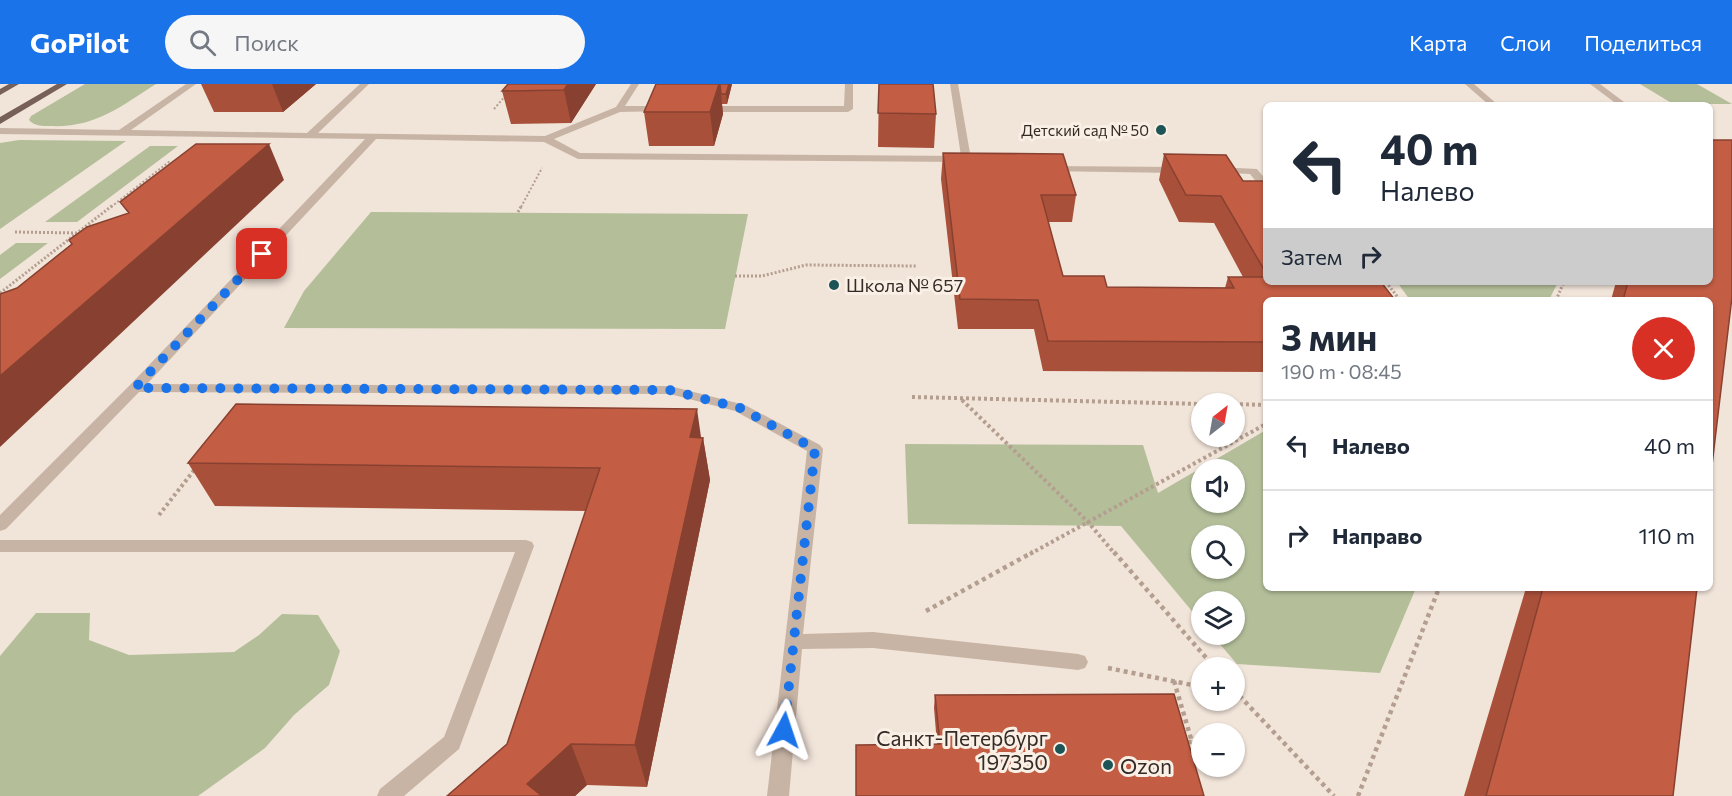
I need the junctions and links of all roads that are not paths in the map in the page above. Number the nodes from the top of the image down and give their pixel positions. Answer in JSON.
{"nodes":[{"id":1,"x":15,"y":84,"type":"edge"},
{"id":2,"x":63,"y":84,"type":"edge"},
{"id":3,"x":192,"y":84,"type":"edge"},
{"id":4,"x":365,"y":84,"type":"edge"},
{"id":5,"x":635,"y":84,"type":"edge"},
{"id":6,"x":849,"y":84,"type":"edge"},
{"id":7,"x":954,"y":84,"type":"edge"},
{"id":8,"x":1469,"y":84,"type":"edge"},
{"id":9,"x":1594,"y":84,"type":"edge"},
{"id":10,"x":0,"y":92,"type":"edge"},
{"id":11,"x":1490,"y":102,"type":"edge"},
{"id":12,"x":1620,"y":102,"type":"edge"},
{"id":13,"x":619,"y":109,"type":"junction"},
{"id":14,"x":676,"y":109,"type":"edge"},
{"id":15,"x":688,"y":109,"type":"edge"},
{"id":16,"x":0,"y":121,"type":"edge"},
{"id":17,"x":0,"y":131,"type":"edge"},
{"id":18,"x":122,"y":133,"type":"junction"},
{"id":19,"x":309,"y":136,"type":"junction"},
{"id":20,"x":374,"y":136,"type":"junction"},
{"id":21,"x":551,"y":141,"type":"junction"},
{"id":22,"x":966,"y":159,"type":"junction"},
{"id":23,"x":975,"y":167,"type":"edge"},
{"id":24,"x":1039,"y":168,"type":"edge"},
{"id":25,"x":1194,"y":170,"type":"edge"},
{"id":26,"x":1206,"y":170,"type":"edge"},
{"id":27,"x":1263,"y":183,"type":"edge"},
{"id":28,"x":135,"y":388,"type":"junction"},
{"id":29,"x":0,"y":525,"type":"edge"},
{"id":30,"x":0,"y":546,"type":"edge"},
{"id":31,"x":793,"y":642,"type":"junction"},
{"id":32,"x":1078,"y":662,"type":"road end"},
{"id":33,"x":388,"y":796,"type":"edge"},
{"id":34,"x":778,"y":796,"type":"edge"}],
"edges":[{"from":1,"to":10,"type":"main road"},
{"from":2,"to":16,"type":"main road"},
{"from":3,"to":18,"type":"lane"},
{"from":4,"to":19,"type":"lane"},
{"from":5,"to":13,"type":"lane"},
{"from":6,"to":15,"type":"lane"},
{"from":7,"to":22,"type":"lane"},
{"from":8,"to":11,"type":"lane"},
{"from":9,"to":12,"type":"lane"},
{"from":13,"to":14,"type":"lane"},
{"from":13,"to":21,"type":"lane"},
{"from":17,"to":18,"type":"lane"},
{"from":18,"to":19,"type":"lane"},
{"from":19,"to":20,"type":"lane"},
{"from":20,"to":21,"type":"lane"},
{"from":20,"to":28,"type":"lane"},
{"from":21,"to":22,"type":"lane"},
{"from":22,"to":23,"type":"lane"},
{"from":24,"to":25,"type":"lane"},
{"from":26,"to":27,"type":"lane"},
{"from":28,"to":29,"type":"lane"},
{"from":28,"to":31,"type":"lane"},
{"from":30,"to":33,"type":"lane"},
{"from":31,"to":32,"type":"lane"},
{"from":31,"to":34,"type":"lane"}]}
